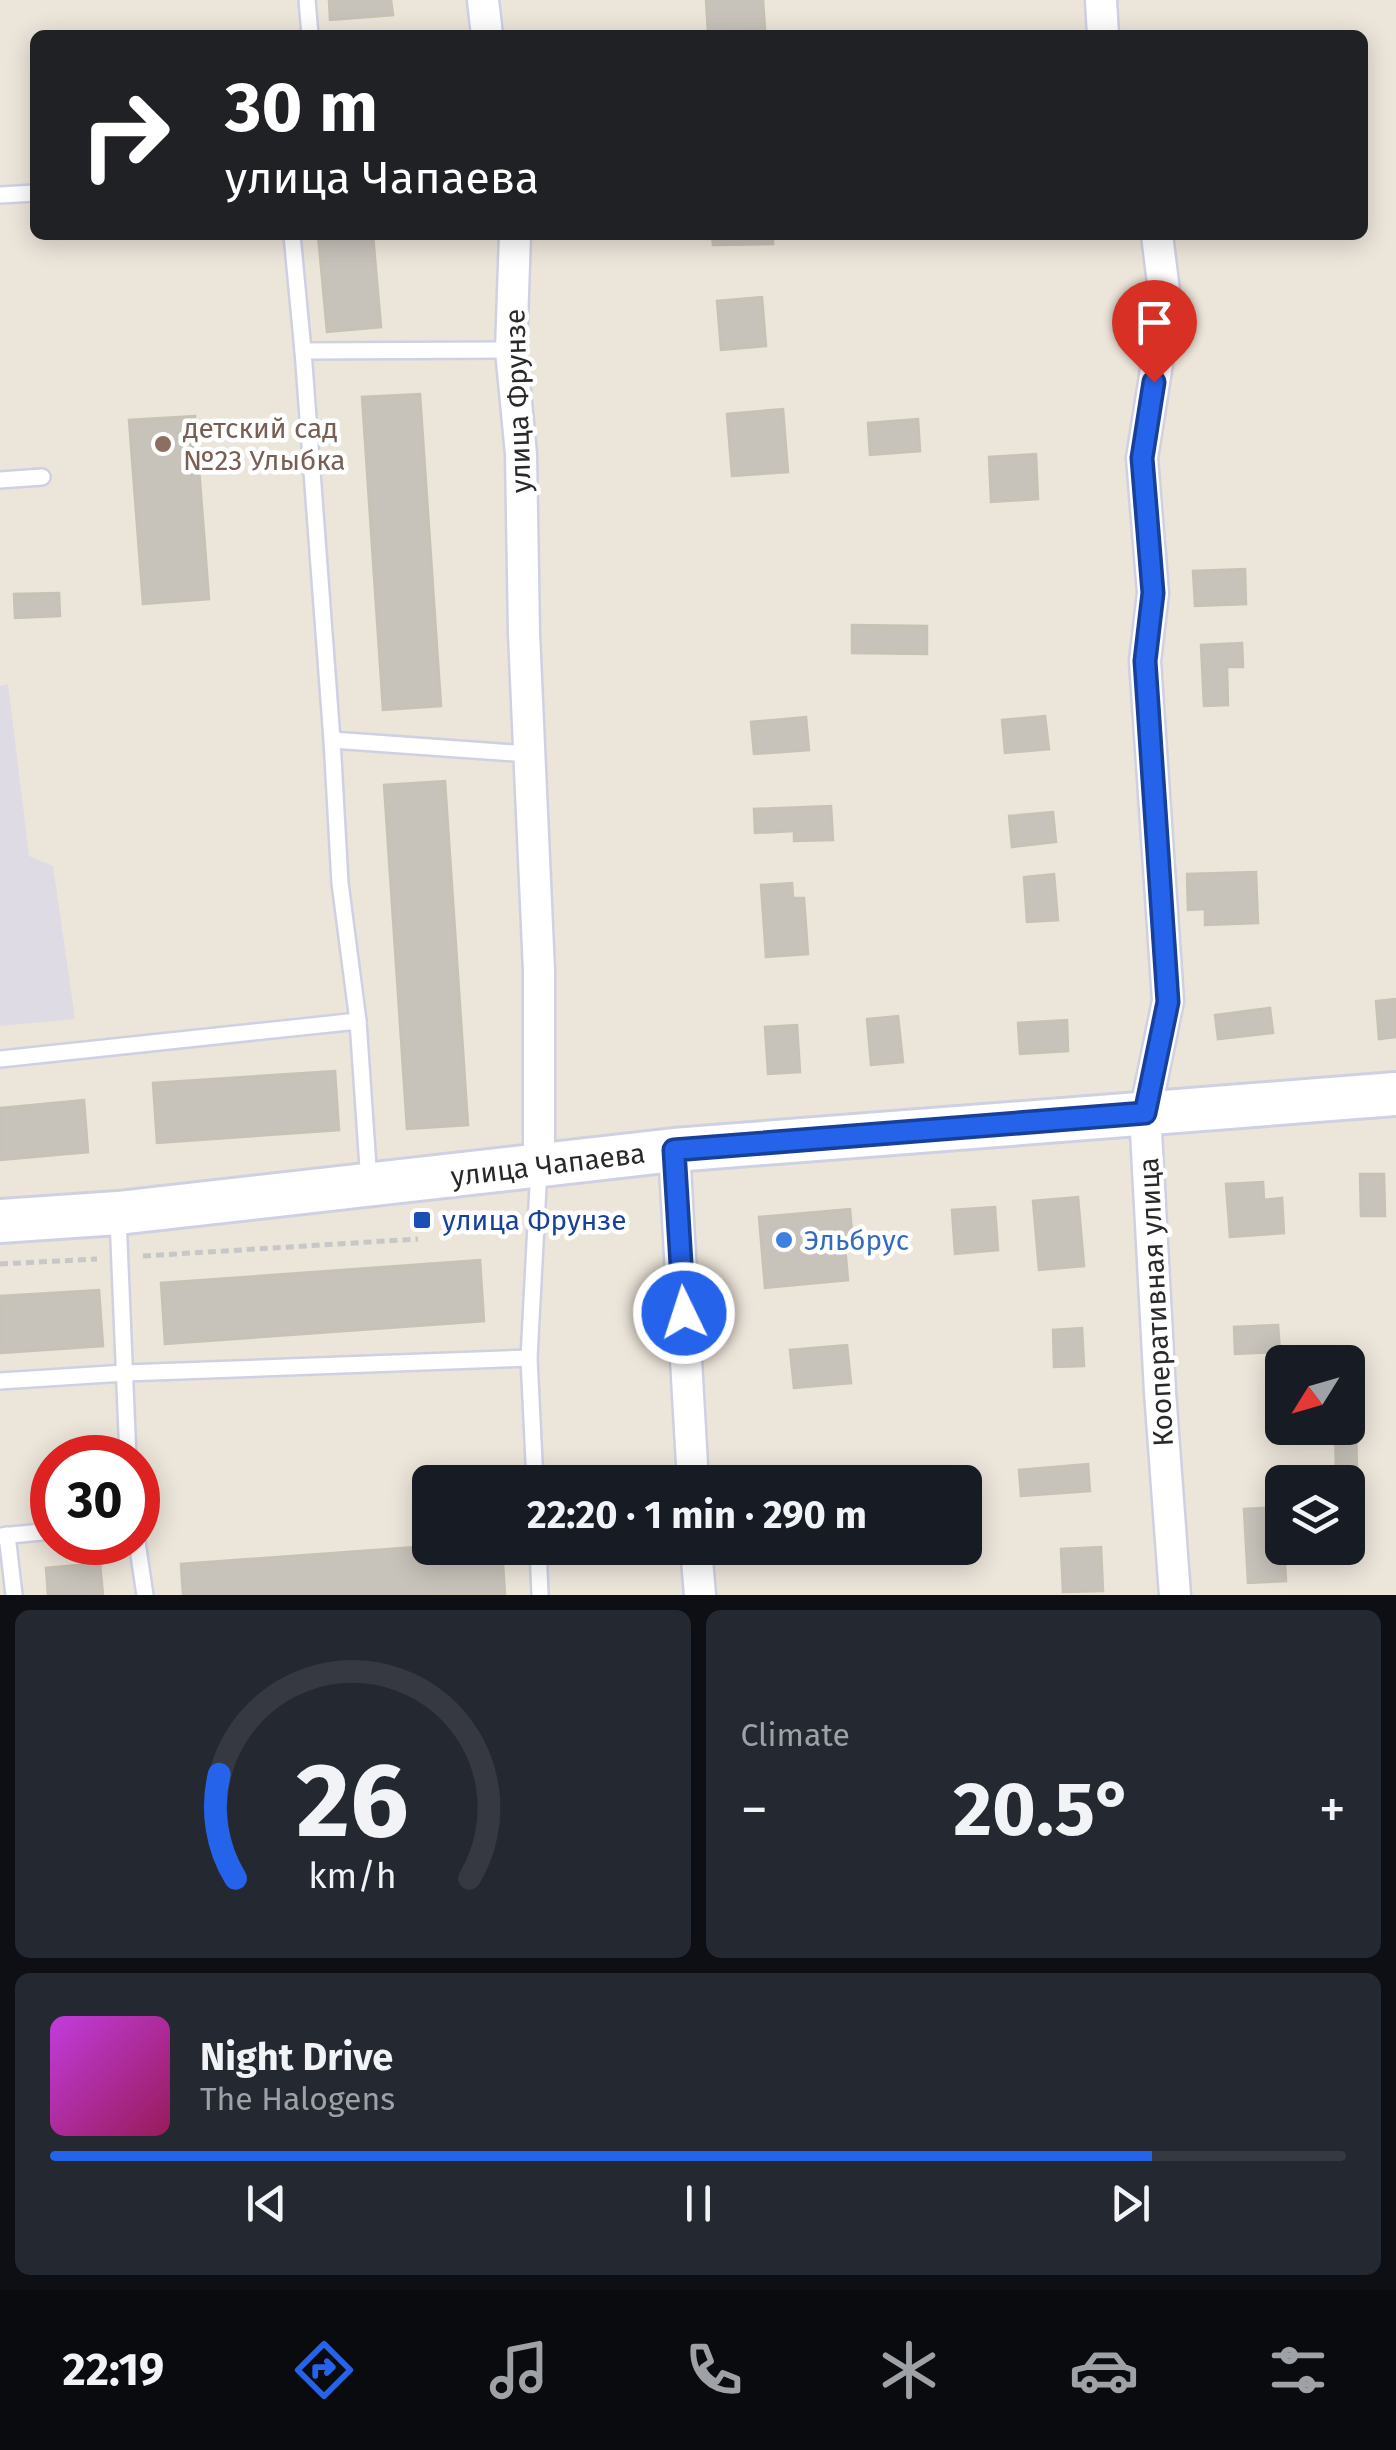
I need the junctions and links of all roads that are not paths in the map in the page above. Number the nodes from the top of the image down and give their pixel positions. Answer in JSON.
{"nodes":[{"id":1,"x":307,"y":0,"type":"edge"},
{"id":2,"x":483,"y":0,"type":"edge"},
{"id":3,"x":1101,"y":0,"type":"edge"},
{"id":4,"x":310,"y":30,"type":"edge"},
{"id":5,"x":486,"y":30,"type":"edge"},
{"id":6,"x":1102,"y":30,"type":"edge"},
{"id":7,"x":30,"y":193,"type":"edge"},
{"id":8,"x":0,"y":195,"type":"edge"},
{"id":9,"x":293,"y":240,"type":"edge"},
{"id":10,"x":515,"y":240,"type":"edge"},
{"id":11,"x":1158,"y":240,"type":"edge"},
{"id":12,"x":511,"y":350,"type":"junction"},
{"id":13,"x":304,"y":351,"type":"junction"},
{"id":14,"x":42,"y":477,"type":"dead end"},
{"id":15,"x":0,"y":480,"type":"edge"},
{"id":16,"x":332,"y":740,"type":"junction"},
{"id":17,"x":530,"y":754,"type":"junction"},
{"id":18,"x":358,"y":1021,"type":"junction"},
{"id":19,"x":0,"y":1059,"type":"edge"},
{"id":20,"x":1396,"y":1094,"type":"edge"},
{"id":21,"x":1145,"y":1113,"type":"junction"},
{"id":22,"x":674,"y":1150,"type":"junction"},
{"id":23,"x":540,"y":1167,"type":"junction"},
{"id":24,"x":370,"y":1185,"type":"junction"},
{"id":25,"x":118,"y":1212,"type":"junction"},
{"id":26,"x":0,"y":1221,"type":"edge"},
{"id":27,"x":529,"y":1358,"type":"junction"},
{"id":28,"x":125,"y":1372,"type":"junction"},
{"id":29,"x":0,"y":1381,"type":"edge"},
{"id":30,"x":127,"y":1435,"type":"edge"},
{"id":31,"x":534,"y":1465,"type":"edge"},
{"id":32,"x":692,"y":1465,"type":"edge"},
{"id":33,"x":30,"y":1532,"type":"edge"},
{"id":34,"x":4,"y":1535,"type":"edge"},
{"id":35,"x":140,"y":1565,"type":"edge"},
{"id":36,"x":539,"y":1565,"type":"edge"},
{"id":37,"x":697,"y":1565,"type":"edge"},
{"id":38,"x":14,"y":1595,"type":"edge"},
{"id":39,"x":145,"y":1595,"type":"edge"},
{"id":40,"x":540,"y":1595,"type":"edge"},
{"id":41,"x":700,"y":1595,"type":"edge"},
{"id":42,"x":1176,"y":1595,"type":"edge"}],
"edges":[{"from":1,"to":4,"type":"lane"},
{"from":2,"to":5,"type":"street"},
{"from":3,"to":6,"type":"street"},
{"from":7,"to":8,"type":"lane"},
{"from":9,"to":13,"type":"lane"},
{"from":10,"to":12,"type":"street","name":"улица Фрунзе"},
{"from":11,"to":21,"type":"street","name":"Кооперативная улица"},
{"from":12,"to":13,"type":"lane"},
{"from":12,"to":17,"type":"street","name":"улица Фрунзе"},
{"from":13,"to":16,"type":"lane"},
{"from":14,"to":15,"type":"lane"},
{"from":16,"to":17,"type":"lane"},
{"from":16,"to":18,"type":"lane"},
{"from":17,"to":23,"type":"street","name":"улица Фрунзе"},
{"from":18,"to":19,"type":"lane"},
{"from":18,"to":24,"type":"lane"},
{"from":20,"to":21,"type":"street","name":"улица Чапаева"},
{"from":21,"to":22,"type":"street","name":"улица Чапаева"},
{"from":21,"to":42,"type":"street","name":"Кооперативная улица"},
{"from":22,"to":23,"type":"street","name":"улица Чапаева"},
{"from":22,"to":32,"type":"street"},
{"from":23,"to":24,"type":"street","name":"улица Чапаева"},
{"from":23,"to":27,"type":"lane"},
{"from":24,"to":25,"type":"street","name":"улица Чапаева"},
{"from":25,"to":26,"type":"street","name":"улица Чапаева"},
{"from":25,"to":28,"type":"lane"},
{"from":27,"to":28,"type":"lane"},
{"from":27,"to":31,"type":"lane"},
{"from":28,"to":29,"type":"lane"},
{"from":28,"to":30,"type":"lane"},
{"from":33,"to":34,"type":"lane"},
{"from":34,"to":38,"type":"lane"},
{"from":35,"to":39,"type":"lane"},
{"from":36,"to":40,"type":"lane"},
{"from":37,"to":41,"type":"street"}]}
